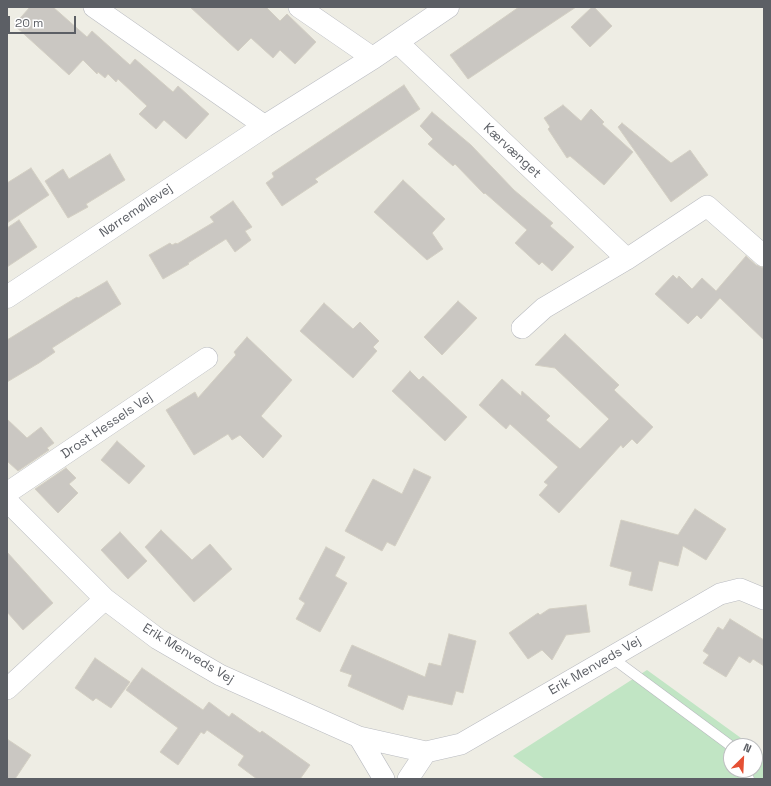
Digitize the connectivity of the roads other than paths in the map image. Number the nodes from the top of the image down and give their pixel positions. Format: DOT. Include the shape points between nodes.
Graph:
graph roads {
  1 [pos="94,7"];
  2 [pos="299,7"];
  3 [pos="448,7"];
  4 [pos="397,42"];
  5 [pos="374,58"];
  6 [pos="265,126"];
  7 [pos="764,256"];
  8 [pos="627,259"];
  9 [pos="7,297"];
  10 [pos="522,328"];
  11 [pos="207,358"];
  12 [pos="7,493"];
  13 [pos="7,501"];
  14 [pos="105,599"];
  15 [pos="764,599"];
  16 [pos="612,656"];
  17 [pos="7,689"];
  18 [pos="359,737"];
  19 [pos="723,740"];
  20 [pos="426,752"];
  21 [pos="384,779"];
  22 [pos="408,779"];
  1 -- 6 [label="street"];
  2 -- 5 [label="street"];
  3 -- 4 [label="street, Nørremøllevej"];
  4 -- 5 [label="street, Nørremøllevej"];
  4 -- 8 [label="street, Kærvænget"];
  5 -- 6 [label="street, Nørremøllevej"];
  6 -- 9 [label="street, Nørremøllevej"];
  7 -- 8 [label="street" via="707,206"];
  8 -- 10 [label="street" via="544,308"];
  11 -- 12 [label="street, Drost Hessels Vej"];
  13 -- 14 [label="street, Erik Menveds Vej"];
  14 -- 17 [label="street"];
  14 -- 18 [label="street, Erik Menveds Vej" via="158,639 220,675"];
  15 -- 16 [label="street, Erik Menveds Vej" via="740,589 720,594"];
  16 -- 19 [label="lane"];
  16 -- 20 [label="street, Erik Menveds Vej" via="461,744"];
  18 -- 20 [label="street, Erik Menveds Vej"];
  18 -- 21 [label="street"];
  20 -- 22 [label="street"];
}
